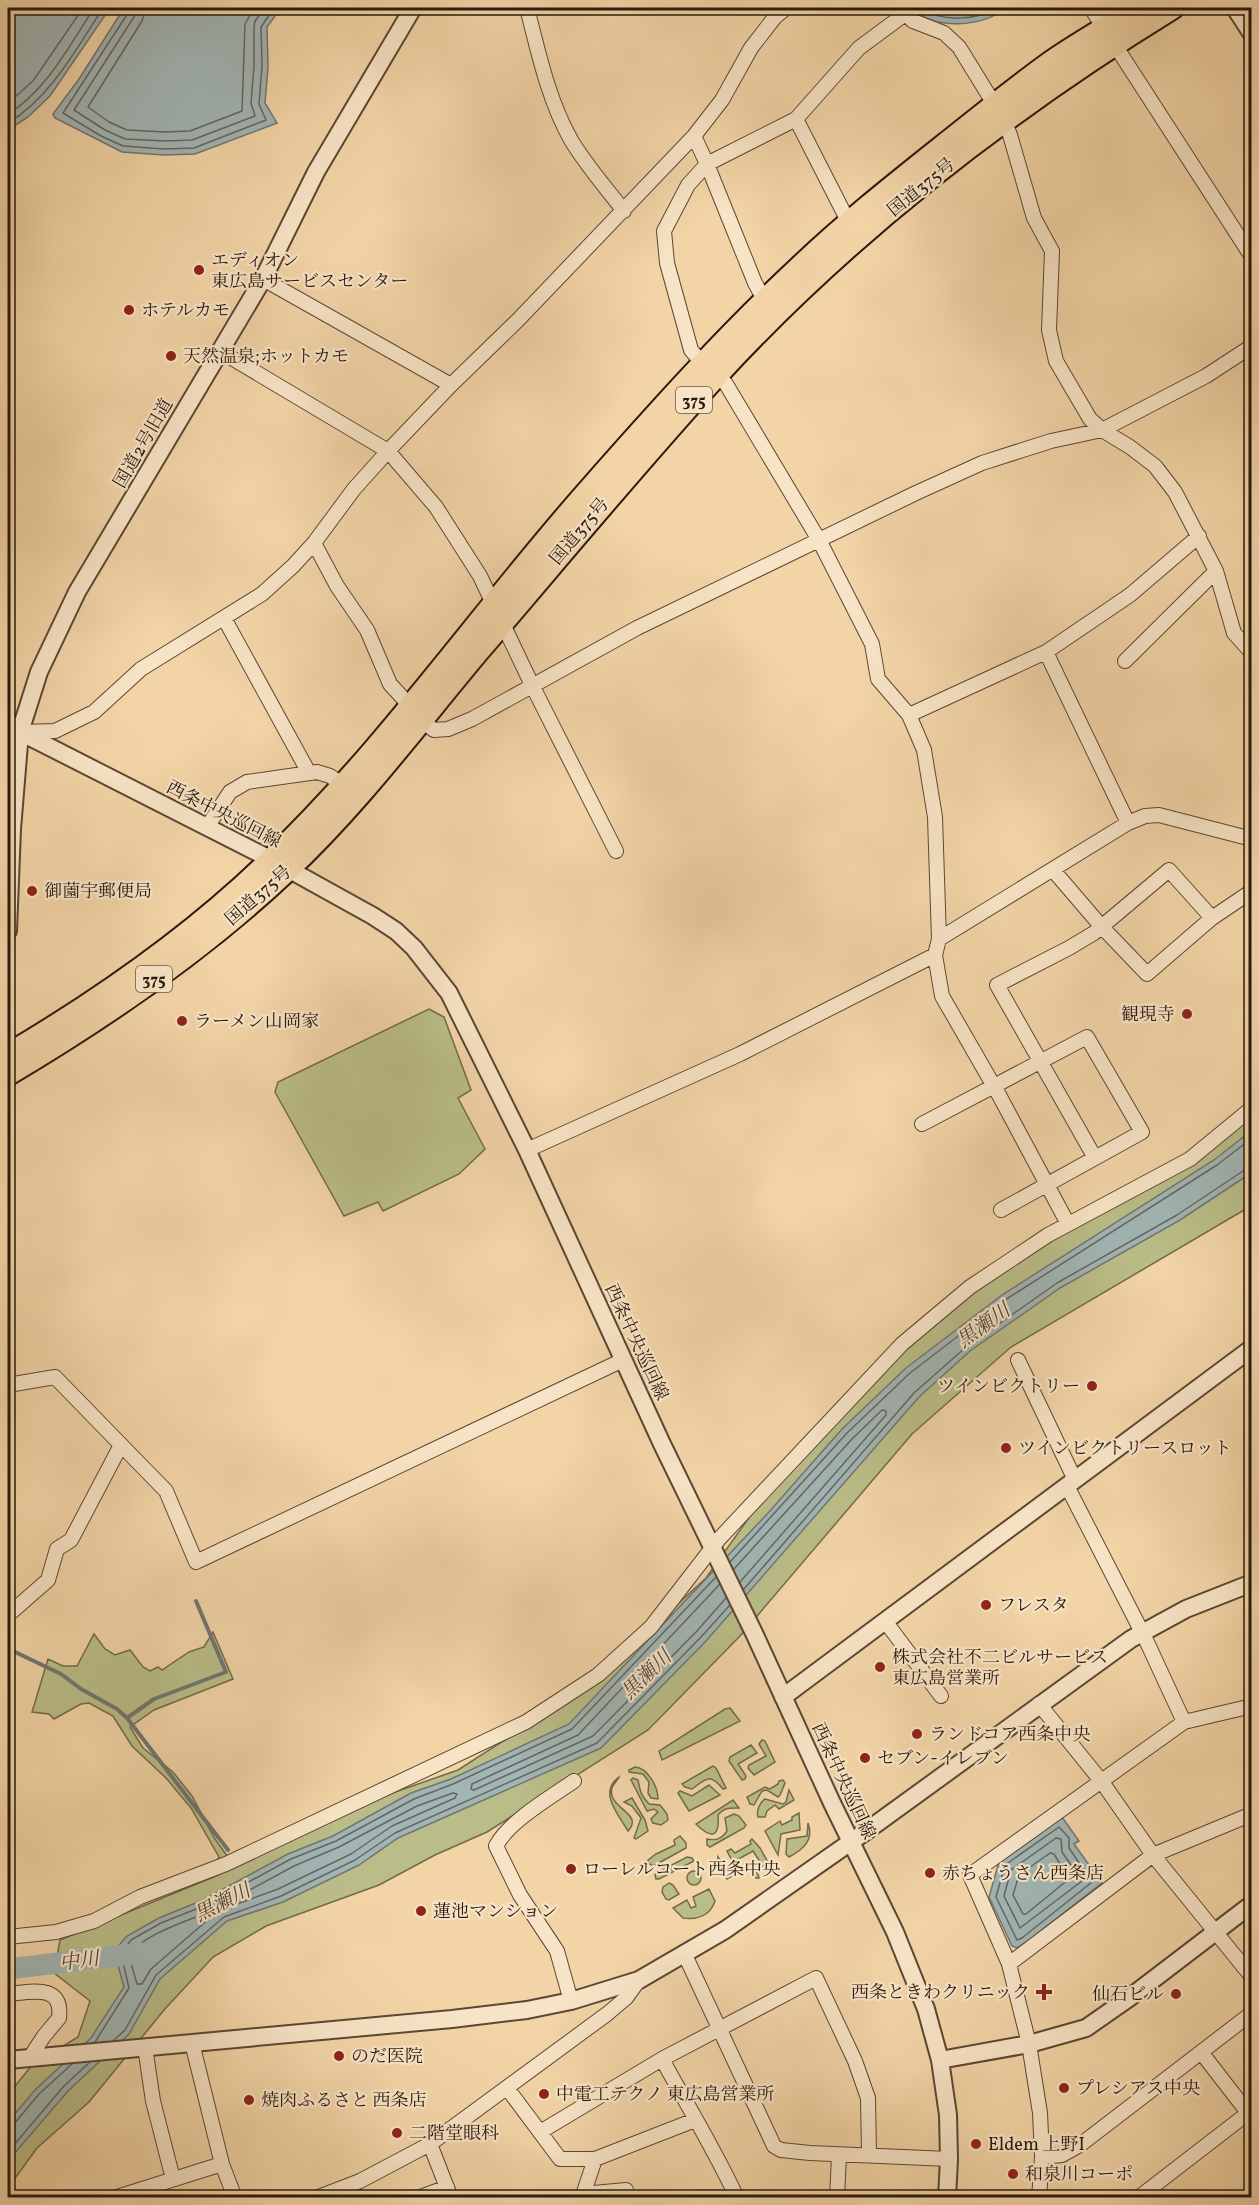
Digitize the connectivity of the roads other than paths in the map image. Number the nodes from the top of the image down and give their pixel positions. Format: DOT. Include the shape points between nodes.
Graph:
graph roads {
  1 [pos="413,8"];
  2 [pos="786,8"];
  3 [pos="1091,8"];
  4 [pos="1139,8"];
  5 [pos="1172,8"];
  6 [pos="1235,8"];
  7 [pos="529,9"];
  8 [pos="903,11"];
  9 [pos="1251,34"];
  10 [pos="1109,36"];
  11 [pos="999,113"];
  12 [pos="796,119"];
  13 [pos="694,136"];
  14 [pos="708,164"];
  15 [pos="624,211"];
  16 [pos="849,223"];
  17 [pos="1251,257"];
  18 [pos="263,279"];
  19 [pos="765,300"];
  20 [pos="1251,346"];
  21 [pos="220,351"];
  22 [pos="710,369"];
  23 [pos="451,385"];
  24 [pos="1102,430"];
  25 [pos="388,451"];
  26 [pos="1199,536"];
  27 [pos="819,540"];
  28 [pos="314,543"];
  29 [pos="1216,571"];
  30 [pos="498,614"];
  31 [pos="224,618"];
  32 [pos="1046,652"];
  33 [pos="1251,653"];
  34 [pos="1125,661"];
  35 [pos="532,685"];
  36 [pos="417,714"];
  37 [pos="909,714"];
  38 [pos="14,727"];
  39 [pos="309,773"];
  40 [pos="342,785"];
  41 [pos="1128,823"];
  42 [pos="207,827"];
  43 [pos="10,829"];
  44 [pos="1251,839"];
  45 [pos="616,851"];
  46 [pos="280,864"];
  47 [pos="1053,870"];
  48 [pos="1251,891"];
  49 [pos="1212,918"];
  50 [pos="1101,926"];
  51 [pos="8,931"];
  52 [pos="939,939"];
  53 [pos="935,955"];
  54 [pos="8,1055"];
  55 [pos="1040,1062"];
  56 [pos="8,1074"];
  57 [pos="994,1086"];
  58 [pos="1251,1108"];
  59 [pos="922,1124"];
  60 [pos="527,1150"];
  61 [pos="1095,1158"];
  62 [pos="1047,1185"];
  63 [pos="1001,1210"];
  64 [pos="1068,1224"];
  65 [pos="1251,1348"];
  66 [pos="623,1360"];
  67 [pos="1018,1360"];
  68 [pos="8,1385"];
  69 [pos="121,1445"];
  70 [pos="1071,1483"];
  71 [pos="712,1548"];
  72 [pos="1251,1583"];
  73 [pos="8,1615"];
  74 [pos="885,1621"];
  75 [pos="1142,1633"];
  76 [pos="941,1696"];
  77 [pos="783,1697"];
  78 [pos="1039,1704"];
  79 [pos="1251,1706"];
  80 [pos="1184,1722"];
  81 [pos="574,1781"];
  82 [pos="1102,1782"];
  83 [pos="1251,1814"];
  84 [pos="851,1842"];
  85 [pos="1153,1855"];
  86 [pos="1251,1904"];
  87 [pos="1215,1930"];
  88 [pos="8,1937"];
  89 [pos="685,1955"];
  90 [pos="1009,1965"];
  91 [pos="1251,1977"];
  92 [pos="639,1980"];
  93 [pos="8,1994"];
  94 [pos="571,2001"];
  95 [pos="1251,2013"];
  96 [pos="719,2029"];
  97 [pos="192,2043"];
  98 [pos="1029,2044"];
  99 [pos="145,2047"];
  100 [pos="1202,2052"];
  101 [pos="33,2059"];
  102 [pos="662,2059"];
  103 [pos="8,2060"];
  104 [pos="940,2060"];
  105 [pos="507,2088"];
  106 [pos="1250,2113"];
  107 [pos="695,2120"];
  108 [pos="540,2132"];
  109 [pos="430,2144"];
  110 [pos="869,2154"];
  111 [pos="839,2155"];
  112 [pos="1042,2157"];
  113 [pos="595,2159"];
  114 [pos="950,2159"];
  115 [pos="222,2164"];
  116 [pos="173,2179"];
  117 [pos="626,2190"];
  118 [pos="449,2192"];
  119 [pos="582,2196"];
  120 [pos="736,2197"];
  121 [pos="114,2198"];
  122 [pos="235,2198"];
  123 [pos="316,2198"];
  124 [pos="418,2198"];
  125 [pos="837,2198"];
  126 [pos="947,2198"];
  127 [pos="1039,2198"];
  128 [pos="1138,2198"];
  1 -- 18 [label="street, 国道2号旧道" via="316,172"];
  2 -- 13 [label="street" via="751,48 722,100"];
  3 -- 10 [label="street"];
  4 -- 10 [label="highway, 国道375号 / 375"];
  5 -- 10 [label="highway, 国道375号 / 375"];
  6 -- 9 [label="street"];
  7 -- 15 [label="street" via="544,73 560,117 572,141"];
  8 -- 11 [label="street" via="914,21 950,37"];
  8 -- 12 [label="street" via="859,48"];
  10 -- 11 [label="highway, 国道375号 / 375"];
  10 -- 17 [label="street"];
  11 -- 16 [label="highway, 国道375号 / 375"];
  11 -- 22 [label="highway, 国道375号 / 375"];
  11 -- 24 [label="street" via="1010,135 1034,218 1052,251 1049,330 1056,361 1090,419"];
  12 -- 14 [label="street"];
  12 -- 16 [label="street"];
  13 -- 14 [label="street"];
  13 -- 15 [label="street"];
  14 -- 19 [label="street"];
  14 -- 22 [label="street" via="688,185 664,237 691,350"];
  15 -- 23 [label="street"];
  16 -- 19 [label="highway, 国道375号 / 375"];
  18 -- 21 [label="street, 国道2号旧道"];
  18 -- 23 [label="street"];
  19 -- 22 [label="highway, 国道375号 / 375"];
  20 -- 24 [label="street" via="1206,376"];
  21 -- 25 [label="street"];
  21 -- 38 [label="street, 国道2号旧道" via="77,592"];
  22 -- 27 [label="street" via="726,384"];
  22 -- 30 [label="highway, 国道375号 / 375" via="603,501"];
  23 -- 25 [label="street"];
  24 -- 26 [label="street" via="1131,447 1166,478"];
  24 -- 27 [label="street" via="1050,441 982,463"];
  25 -- 28 [label="street"];
  25 -- 30 [label="street" via="436,507 471,561"];
  26 -- 29 [label="street"];
  26 -- 32 [label="street" via="1130,595"];
  27 -- 35 [label="street" via="637,628"];
  27 -- 37 [label="street" via="872,644 878,680"];
  28 -- 31 [label="street" via="262,594"];
  28 -- 36 [label="street" via="367,630 390,684"];
  29 -- 33 [label="street" via="1234,633"];
  29 -- 34 [label="street"];
  30 -- 35 [label="street"];
  30 -- 36 [label="highway, 国道375号 / 375"];
  31 -- 38 [label="street" via="141,669 94,712 55,731"];
  31 -- 39 [label="street"];
  32 -- 37 [label="street"];
  32 -- 41 [label="street"];
  35 -- 36 [label="street" via="472,720 448,729 434,730"];
  35 -- 45 [label="street"];
  36 -- 40 [label="highway, 国道375号 / 375"];
  36 -- 46 [label="highway, 国道375号 / 375" via="339,817"];
  37 -- 52 [label="street" via="924,750 935,817"];
  38 -- 42 [label="street, 西条中央巡回線"];
  38 -- 43 [label="street, 国道2号旧道"];
  39 -- 40 [label="street" via="330,776"];
  39 -- 42 [label="street" via="239,786 230,792"];
  40 -- 46 [label="highway, 国道375号 / 375"];
  41 -- 44 [label="street" via="1159,815"];
  41 -- 47 [label="street"];
  42 -- 46 [label="street, 西条中央巡回線"];
  43 -- 51 [label="street, 国道2号旧道"];
  46 -- 54 [label="highway, 国道375号 / 375" via="172,945"];
  46 -- 56 [label="highway, 国道375号 / 375" via="250,904 191,951 64,1040"];
  46 -- 60 [label="street, 西条中央巡回線" via="396,931 430,967 449,993"];
  47 -- 50 [label="street"];
  47 -- 52 [label="street"];
  48 -- 49 [label="street"];
  49 -- 50 [label="street" via="1147,974"];
  49 -- 50 [label="street" via="1169,870"];
  50 -- 55 [label="street" via="1069,948 997,985"];
  52 -- 53 [label="street"];
  53 -- 57 [label="street" via="942,996"];
  53 -- 60 [label="street" via="740,1054"];
  55 -- 57 [label="street"];
  55 -- 61 [label="street"];
  55 -- 61 [label="street" via="1087,1037 1142,1132"];
  57 -- 59 [label="street"];
  57 -- 62 [label="street"];
  58 -- 64 [label="street" via="1190,1159"];
  60 -- 66 [label="street, 西条中央巡回線"];
  61 -- 62 [label="street"];
  62 -- 63 [label="street"];
  62 -- 64 [label="street"];
  64 -- 71 [label="street" via="970,1287 902,1344"];
  65 -- 70 [label="street"];
  66 -- 69 [label="street" via="196,1562 166,1491"];
  66 -- 71 [label="street, 西条中央巡回線"];
  67 -- 70 [label="street"];
  68 -- 69 [label="street" via="55,1377"];
  69 -- 73 [label="street" via="70,1540 57,1550 48,1580"];
  70 -- 74 [label="street"];
  70 -- 75 [label="street"];
  71 -- 77 [label="street, 西条中央巡回線"];
  71 -- 88 [label="street" via="651,1627 598,1675 526,1722 226,1864 140,1897 94,1921 56,1932"];
  72 -- 75 [label="street" via="1186,1609"];
  74 -- 76 [label="street"];
  74 -- 77 [label="street"];
  75 -- 78 [label="street"];
  75 -- 80 [label="street"];
  77 -- 84 [label="street, 西条中央巡回線"];
  78 -- 82 [label="street"];
  78 -- 84 [label="street"];
  79 -- 80 [label="street"];
  80 -- 82 [label="street"];
  81 -- 94 [label="street" via="511,1826 496,1846 520,1895 557,1952"];
  82 -- 85 [label="street"];
  82 -- 90 [label="street" via="970,1875"];
  83 -- 85 [label="street"];
  84 -- 89 [label="street"];
  84 -- 104 [label="street, 西条中央巡回線" via="896,1932 926,2009"];
  85 -- 87 [label="street"];
  85 -- 90 [label="street"];
  86 -- 87 [label="street"];
  87 -- 91 [label="street"];
  87 -- 98 [label="street" via="1096,2022 1076,2032"];
  89 -- 92 [label="street"];
  89 -- 96 [label="street"];
  90 -- 98 [label="street"];
  92 -- 94 [label="street"];
  92 -- 105 [label="street" via="607,2014"];
  93 -- 101 [label="street" via="47,1992 59,2005 59,2018 44,2036"];
  94 -- 97 [label="street" via="463,2018"];
  95 -- 100 [label="street"];
  96 -- 102 [label="street"];
  96 -- 110 [label="street" via="816,1978 868,2098"];
  96 -- 111 [label="street" via="774,2145 781,2150"];
  97 -- 99 [label="street"];
  97 -- 115 [label="street"];
  98 -- 104 [label="street"];
  98 -- 112 [label="street" via="1040,2113"];
  99 -- 101 [label="street"];
  99 -- 116 [label="street" via="153,2101"];
  100 -- 106 [label="street"];
  100 -- 112 [label="street" via="1080,2145 1062,2155"];
  101 -- 103 [label="street"];
  102 -- 107 [label="street"];
  102 -- 108 [label="street"];
  104 -- 114 [label="street, 西条中央巡回線"];
  105 -- 108 [label="street"];
  105 -- 109 [label="street"];
  106 -- 128 [label="street"];
  107 -- 113 [label="street"];
  107 -- 120 [label="street"];
  108 -- 113 [label="street" via="560,2158"];
  109 -- 118 [label="street"];
  109 -- 123 [label="street" via="360,2181"];
  110 -- 111 [label="street"];
  110 -- 114 [label="street"];
  111 -- 125 [label="street"];
  112 -- 127 [label="street"];
  113 -- 119 [label="street"];
  114 -- 126 [label="street, 西条中央巡回線"];
  115 -- 116 [label="street"];
  115 -- 122 [label="street"];
  116 -- 121 [label="street"];
  117 -- 119 [label="street"];
  118 -- 124 [label="street"];
}
